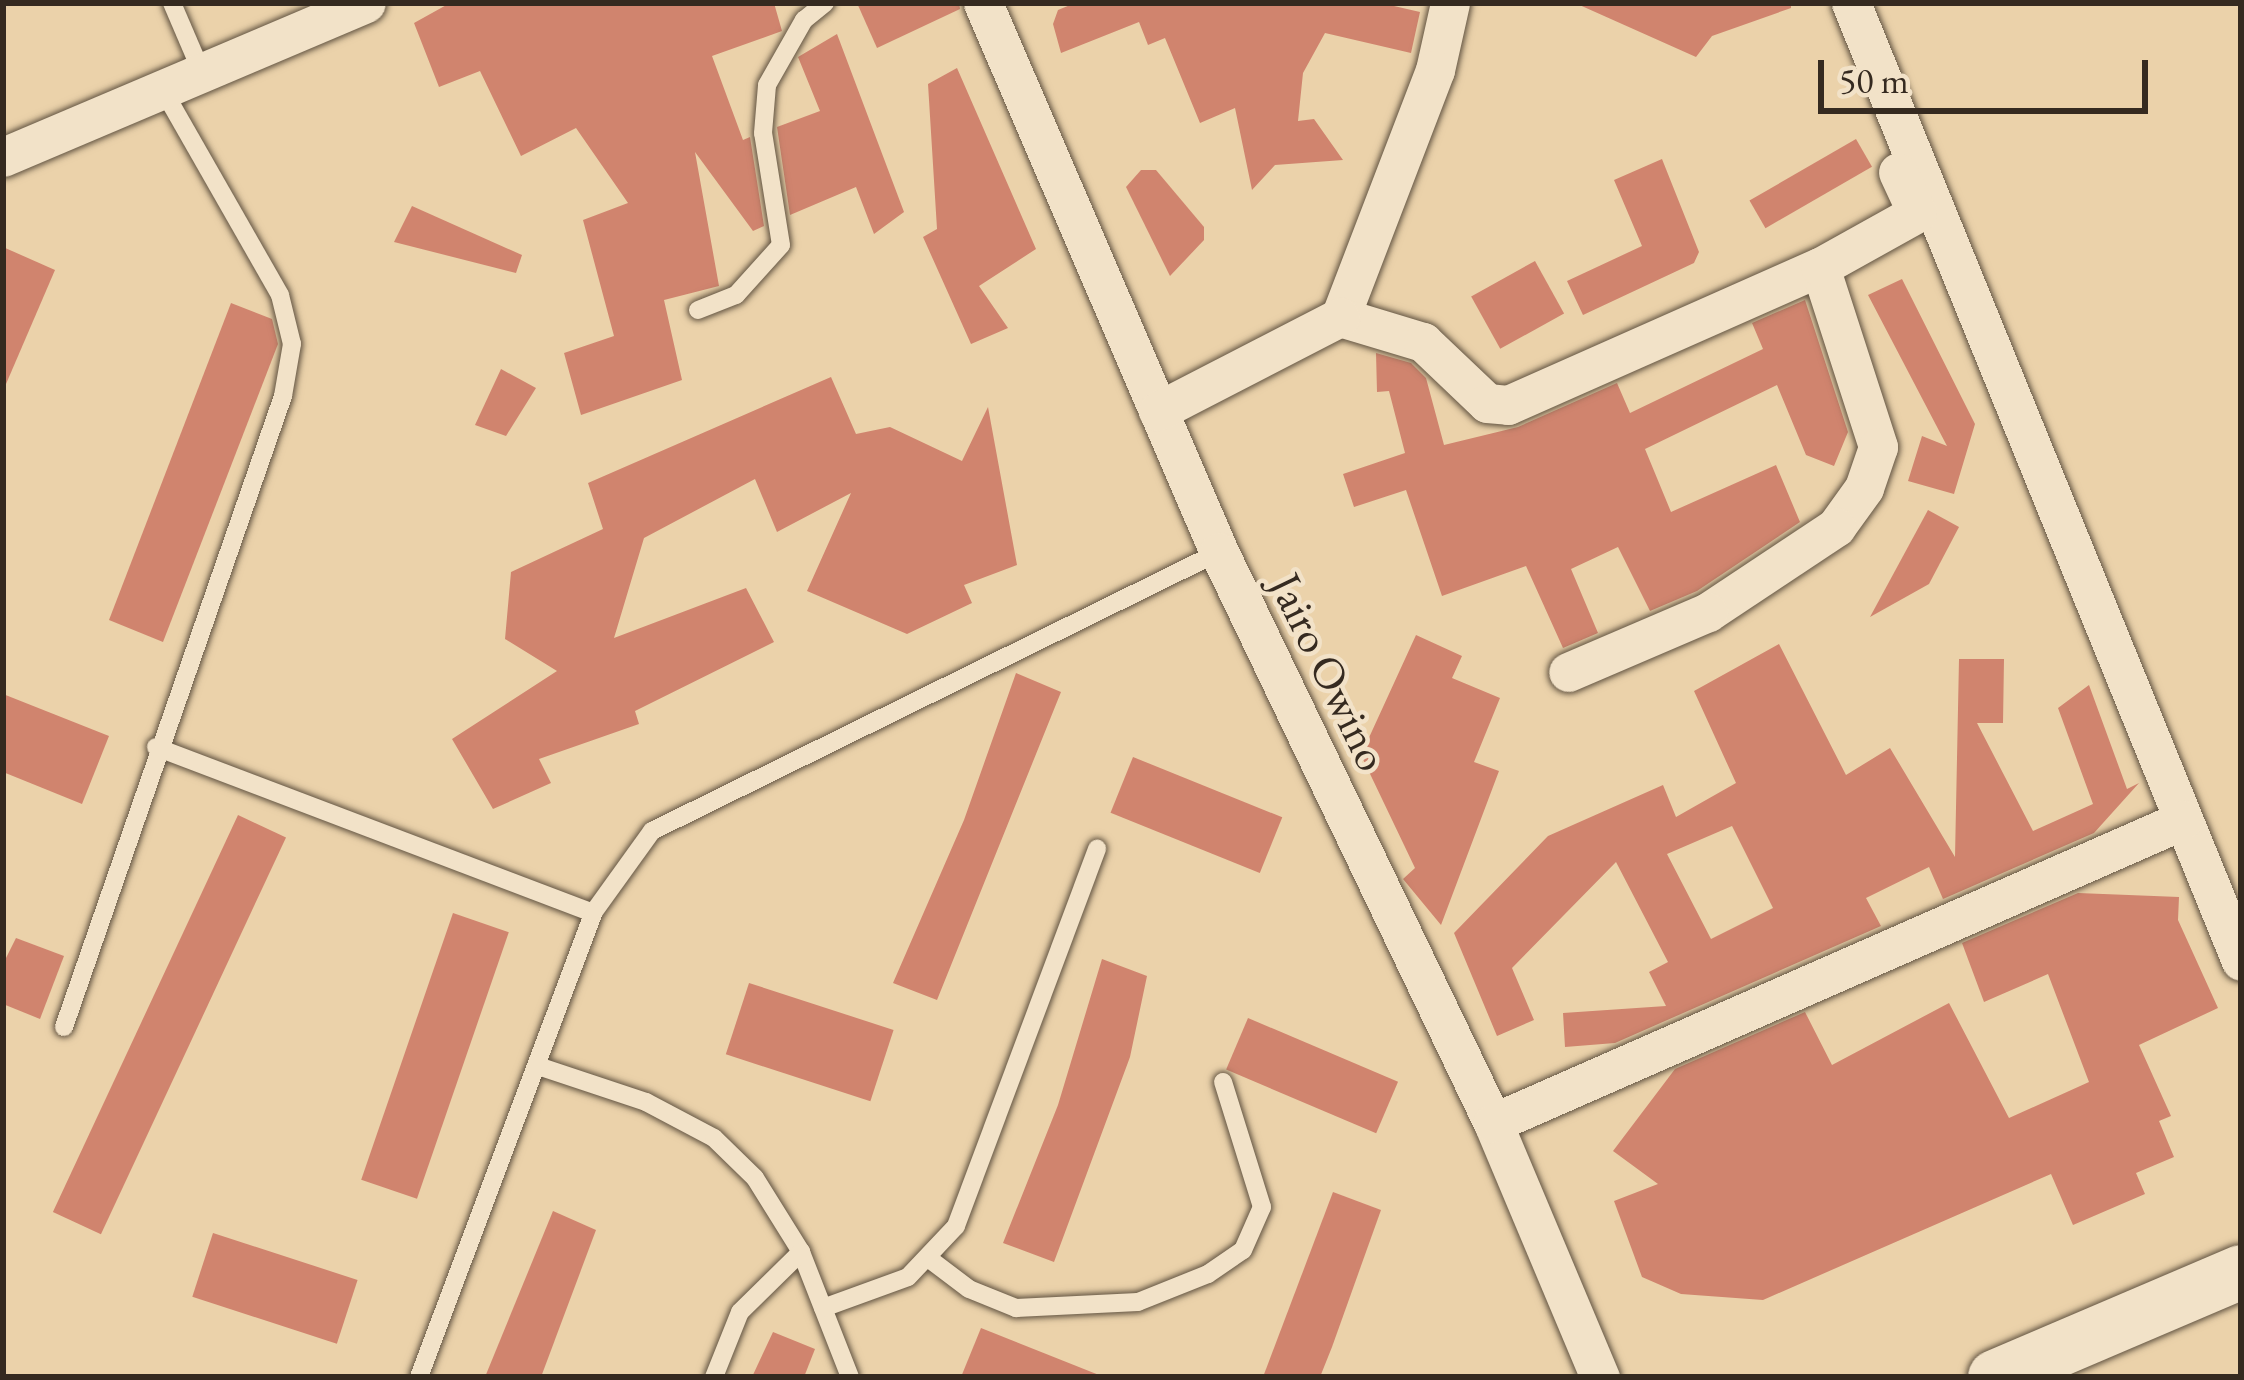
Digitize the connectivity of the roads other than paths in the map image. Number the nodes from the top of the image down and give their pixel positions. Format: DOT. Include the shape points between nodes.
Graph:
graph roads {
  1 [pos="172,3"];
  2 [pos="366,3"];
  3 [pos="825,3"];
  4 [pos="982,3"];
  5 [pos="1450,3"];
  6 [pos="1827,3"];
  7 [pos="1852,3"];
  8 [pos="202,73"];
  9 [pos="163,90"];
  10 [pos="3,157"];
  11 [pos="1820,267"];
  12 [pos="698,310"];
  13 [pos="1340,317"];
  14 [pos="1158,411"];
  15 [pos="1219,552"];
  16 [pos="1568,672"];
  17 [pos="157,747"];
  18 [pos="2183,820"];
  19 [pos="1097,848"];
  20 [pos="593,914"];
  21 [pos="2241,961"];
  22 [pos="64,1027"];
  23 [pos="538,1066"];
  24 [pos="1223,1082"];
  25 [pos="1493,1123"];
  26 [pos="801,1252"];
  27 [pos="932,1261"];
  28 [pos="2241,1272"];
  29 [pos="823,1308"];
  30 [pos="418,1377"];
  31 [pos="714,1377"];
  32 [pos="850,1377"];
  33 [pos="1600,1377"];
  34 [pos="1995,1377"];
  1 -- 8 [label="lane"];
  2 -- 8 [label="street"];
  3 -- 12 [label="lane" via="804,20 767,86 763,133 781,245 736,295"];
  4 -- 14 [label="street, Jairo Owino"];
  5 -- 13 [label="street" via="1435,70"];
  6 -- 11 [label="street" via="1917,213"];
  7 -- 18 [label="street"];
  8 -- 9 [label="street"];
  9 -- 10 [label="street"];
  9 -- 17 [label="lane" via="280,295 292,344 283,396"];
  11 -- 13 [label="street" via="1508,406 1487,404 1423,342"];
  11 -- 16 [label="street" via="1878,447 1864,488 1836,527 1708,611"];
  13 -- 14 [label="street"];
  14 -- 15 [label="street, Jairo Owino"];
  15 -- 20 [label="lane" via="652,831"];
  15 -- 25 [label="street, Jairo Owino"];
  17 -- 20 [label="lane"];
  17 -- 22 [label="lane"];
  18 -- 21 [label="street"];
  18 -- 25 [label="street"];
  19 -- 27 [label="lane" via="956,1226"];
  20 -- 23 [label="lane"];
  23 -- 26 [label="lane" via="646,1102 714,1138 755,1178"];
  23 -- 30 [label="lane"];
  24 -- 27 [label="lane" via="1262,1207 1243,1250 1208,1274 1138,1302 1016,1308 968,1289"];
  25 -- 33 [label="street, Jairo Owino"];
  26 -- 29 [label="lane"];
  26 -- 31 [label="lane" via="740,1312"];
  27 -- 29 [label="lane"];
  28 -- 34 [label="main road"];
  29 -- 32 [label="lane"];
}
